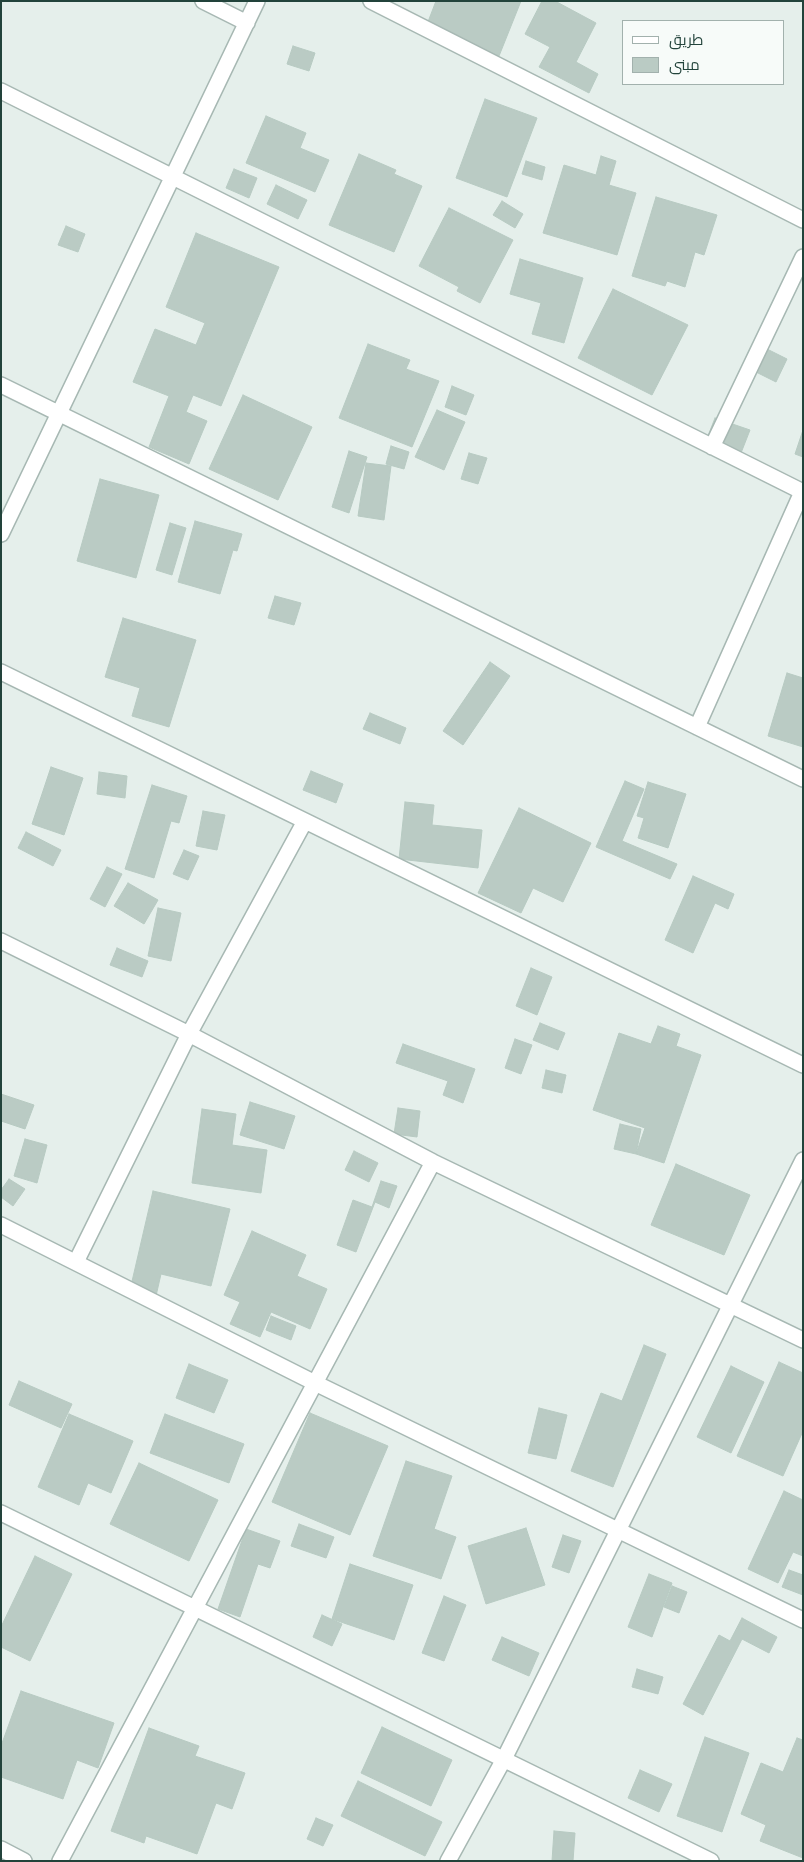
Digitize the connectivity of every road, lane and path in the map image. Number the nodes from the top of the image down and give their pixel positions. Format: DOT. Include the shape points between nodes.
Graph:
graph roads {
  1 [pos="203,1"];
  2 [pos="257,1"];
  3 [pos="372,1"];
  4 [pos="247,23"];
  5 [pos="1,91"];
  6 [pos="173,177"];
  7 [pos="803,220"];
  8 [pos="803,257"];
  9 [pos="1,385"];
  10 [pos="60,412"];
  11 [pos="712,447"];
  12 [pos="802,492"];
  13 [pos="1,534"];
  14 [pos="1,672"];
  15 [pos="697,727"];
  16 [pos="803,779"];
  17 [pos="305,821"];
  18 [pos="1,941"];
  19 [pos="189,1034"];
  20 [pos="803,1065"];
  21 [pos="803,1160"];
  22 [pos="433,1162"];
  23 [pos="1,1225"];
  24 [pos="76,1262"];
  25 [pos="731,1304"];
  26 [pos="803,1340"];
  27 [pos="315,1383"];
  28 [pos="1,1513"];
  29 [pos="618,1529"];
  30 [pos="194,1609"];
  31 [pos="803,1620"];
  32 [pos="504,1759"];
  33 [pos="1,1849"];
  34 [pos="24,1861"];
  35 [pos="60,1861"];
  36 [pos="448,1861"];
  37 [pos="711,1861"];
  1 -- 4 [label="street"];
  2 -- 4 [label="street"];
  3 -- 7 [label="street"];
  4 -- 6 [label="street"];
  5 -- 6 [label="street"];
  6 -- 10 [label="street"];
  6 -- 11 [label="street"];
  8 -- 11 [label="street"];
  9 -- 10 [label="street"];
  10 -- 13 [label="street"];
  10 -- 15 [label="street"];
  11 -- 12 [label="street"];
  12 -- 15 [label="street"];
  14 -- 17 [label="street"];
  15 -- 16 [label="street"];
  17 -- 19 [label="street"];
  17 -- 20 [label="street"];
  18 -- 19 [label="street"];
  19 -- 22 [label="street"];
  19 -- 24 [label="street"];
  21 -- 25 [label="street"];
  22 -- 25 [label="street"];
  22 -- 27 [label="street"];
  23 -- 24 [label="street"];
  24 -- 27 [label="street"];
  25 -- 26 [label="street"];
  25 -- 29 [label="street"];
  27 -- 29 [label="street"];
  27 -- 30 [label="street"];
  28 -- 30 [label="street"];
  29 -- 31 [label="street"];
  29 -- 32 [label="street"];
  30 -- 32 [label="street"];
  30 -- 35 [label="street"];
  32 -- 36 [label="street"];
  32 -- 37 [label="street"];
  33 -- 34 [label="street"];
}
